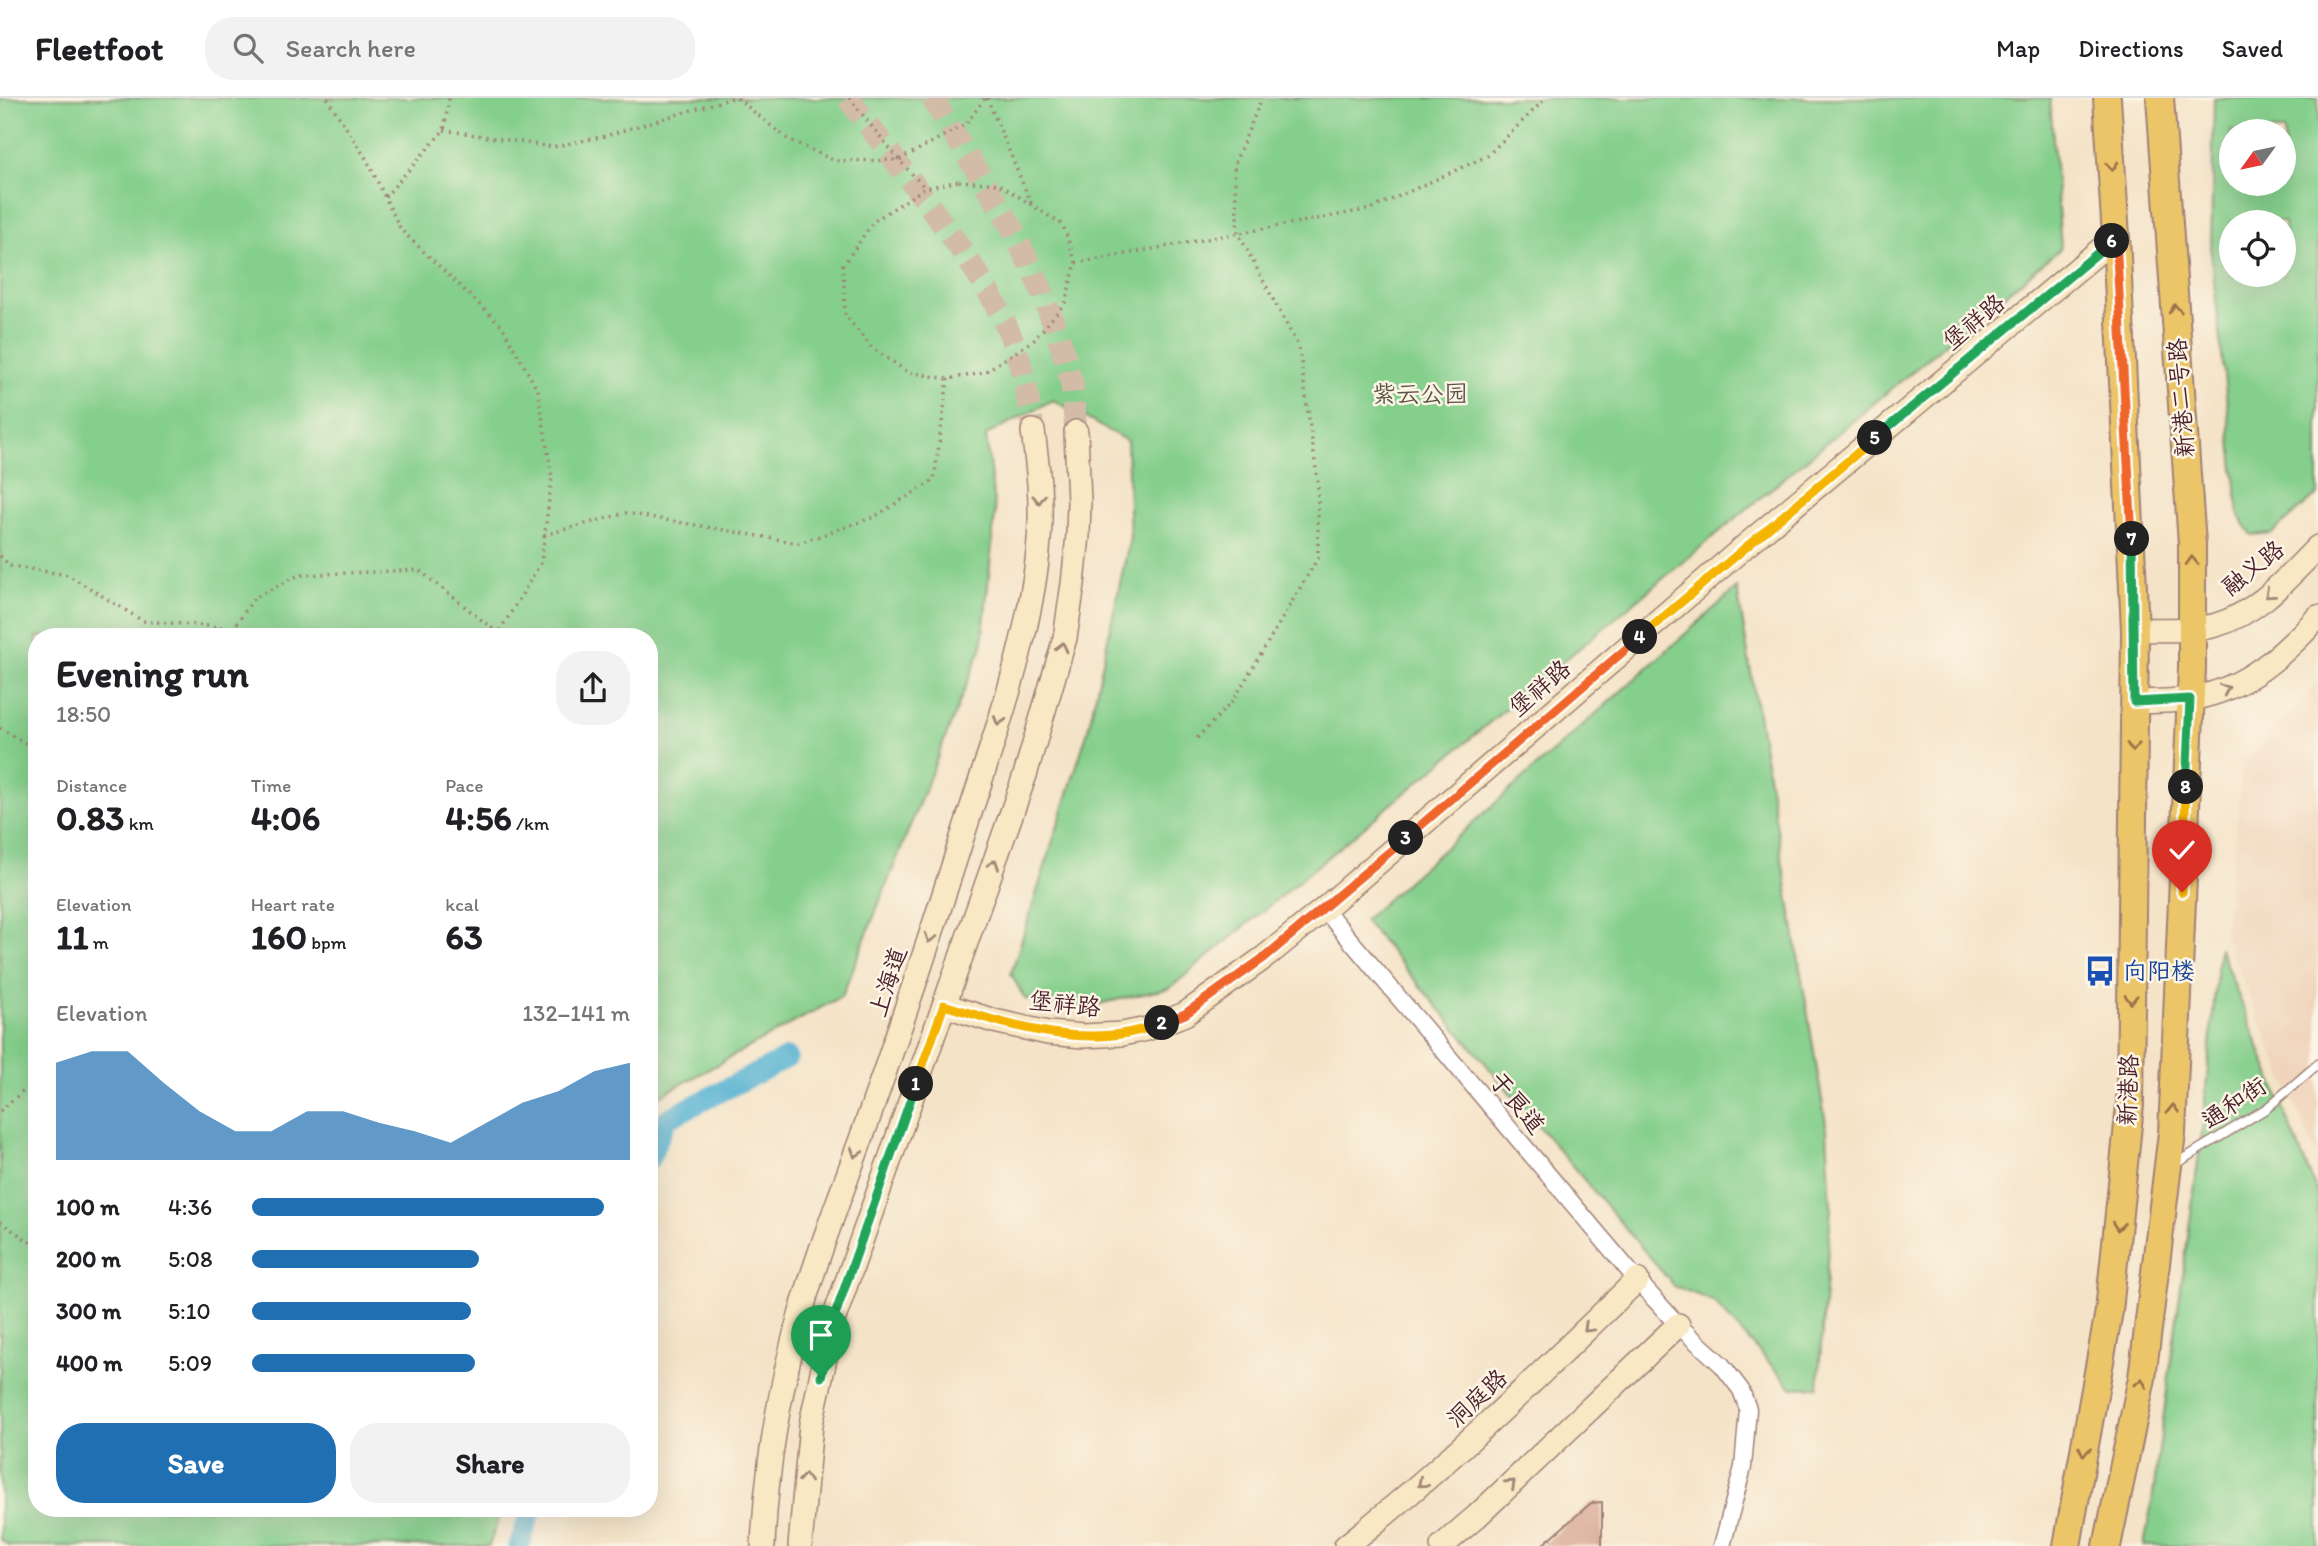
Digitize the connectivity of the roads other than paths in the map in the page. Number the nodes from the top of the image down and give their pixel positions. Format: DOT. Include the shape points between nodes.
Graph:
graph roads {
  1 [pos="2107,98"];
  2 [pos="2160,98"];
  3 [pos="2116,237"];
  4 [pos="1034,431"];
  5 [pos="1076,432"];
  6 [pos="2318,547"];
  7 [pos="2318,617"];
  8 [pos="2193,629"];
  9 [pos="2135,630"];
  10 [pos="2190,699"];
  11 [pos="2134,702"];
  12 [pos="1324,909"];
  13 [pos="944,1005"];
  14 [pos="2318,1064"];
  15 [pos="2168,1168"];
  16 [pos="1637,1280"];
  17 [pos="1678,1325"];
  18 [pos="763,1546"];
  19 [pos="800,1546"];
  20 [pos="1346,1546"];
  21 [pos="1442,1546"];
  22 [pos="1722,1546"];
  23 [pos="2067,1546"];
  24 [pos="2107,1546"];
  1 -- 3 [label="main road, one-way"];
  8 -- 2 [label="main road, 新港二号路, one-way" via="2192,544"];
  3 -- 9 [label="main road"];
  3 -- 12 [label="street, 堡祥路" via="1744,547"];
  4 -- 18 [label="street, 上海道, one-way" via="1040,526 1019,652 914,988 796,1332 775,1431"];
  13 -- 5 [label="street, one-way" via="1025,775 1065,638 1078,524"];
  6 -- 8 [label="street, 融义路, one-way" via="2257,605 2233,619"];
  10 -- 7 [label="street, one-way" via="2230,688 2267,665"];
  8 -- 9 [label="street, 融义路"];
  8 -- 10 [label="main road, 新港二号路"];
  9 -- 11 [label="main road, 新港路"];
  10 -- 11 [label="street"];
  15 -- 10 [label="main road, 新港路, one-way"];
  11 -- 23 [label="main road, 新港路, one-way" via="2130,1105 2109,1311"];
  12 -- 13 [label="street, 堡祥路" via="1185,1014 1147,1029 1083,1037 1048,1033"];
  12 -- 16 [label="street, 于良道"];
  19 -- 13 [label="street, one-way" via="811,1424 833,1321"];
  14 -- 15 [label="lane, 通和街" via="2267,1108"];
  24 -- 15 [label="main road, 新港路, one-way" via="2143,1378"];
  16 -- 17 [label="street, 于良道"];
  16 -- 20 [label="street, 洞庭路, one-way" via="1477,1434"];
  21 -- 17 [label="street, one-way"];
  17 -- 22 [label="street, 于良道" via="1721,1365 1741,1390 1748,1409 1743,1467"];
}
